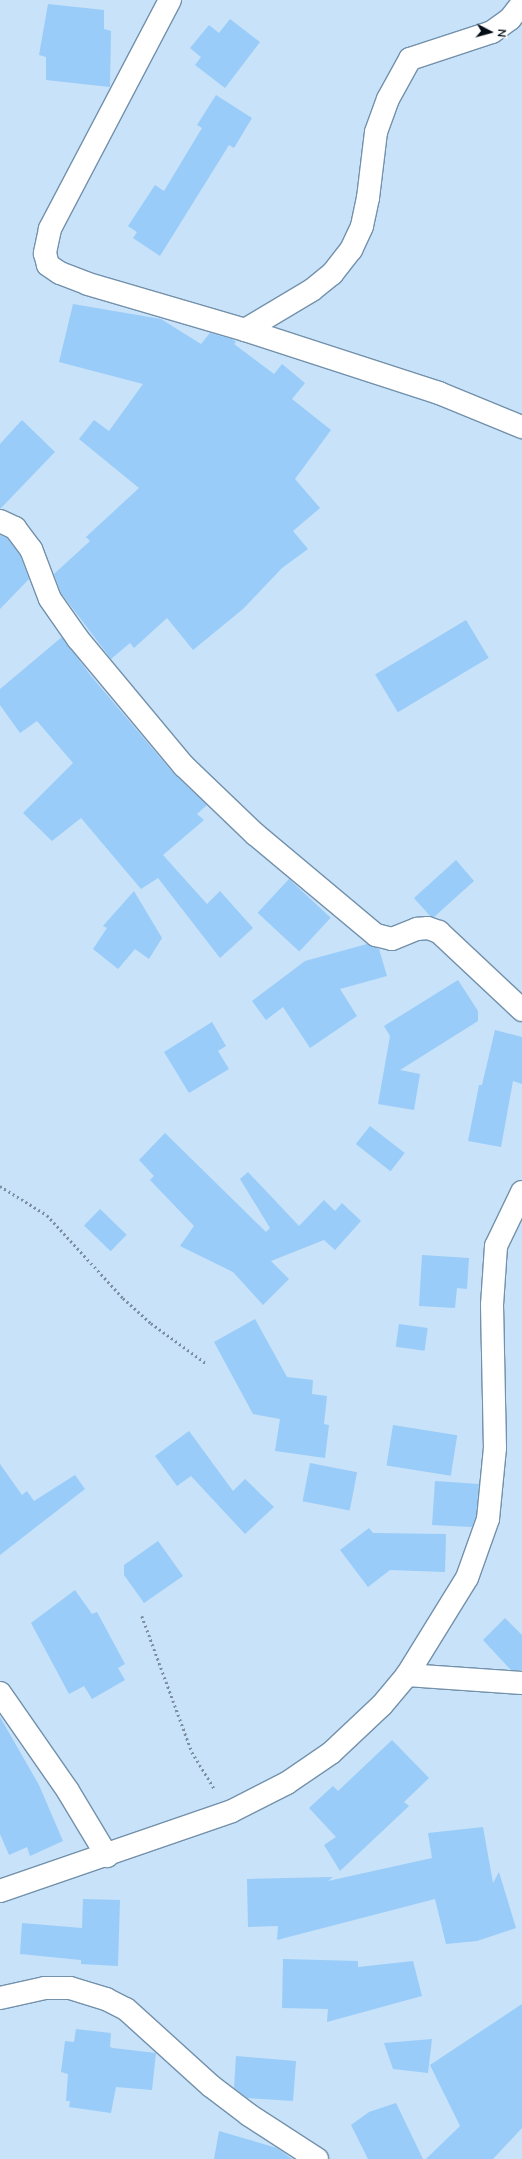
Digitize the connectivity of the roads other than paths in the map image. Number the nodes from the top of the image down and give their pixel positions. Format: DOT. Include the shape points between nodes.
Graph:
graph roads {
  1 [pos="170,0"];
  2 [pos="519,4"];
  3 [pos="245,330"];
  4 [pos="522,428"];
  5 [pos="0,521"];
  6 [pos="522,1010"];
  7 [pos="522,1192"];
  8 [pos="407,1675"];
  9 [pos="522,1683"];
  10 [pos="0,1693"];
  11 [pos="107,1856"];
  12 [pos="0,1891"];
  13 [pos="0,1998"];
  14 [pos="317,2159"];
  1 -- 3 [label="street" via="50,229 45,253 48,265 60,273 88,284"];
  2 -- 3 [label="street" via="510,19 492,32 410,59 388,98 376,132 368,198 362,226 351,250 332,274 312,290"];
  3 -- 4 [label="street" via="439,393"];
  5 -- 6 [label="street" via="15,528 31,549 50,599 78,639 184,766 255,834 376,935 392,939 417,929 428,928 439,932"];
  7 -- 8 [label="street" via="496,1246 492,1305 495,1448 488,1519 467,1578"];
  8 -- 9 [label="street"];
  8 -- 11 [label="street" via="382,1705 331,1753 287,1783 232,1810"];
  10 -- 11 [label="street" via="68,1791"];
  11 -- 12 [label="street"];
  13 -- 14 [label="street" via="46,1988 70,1988 106,1999 132,2013 211,2086 249,2115"];
}
